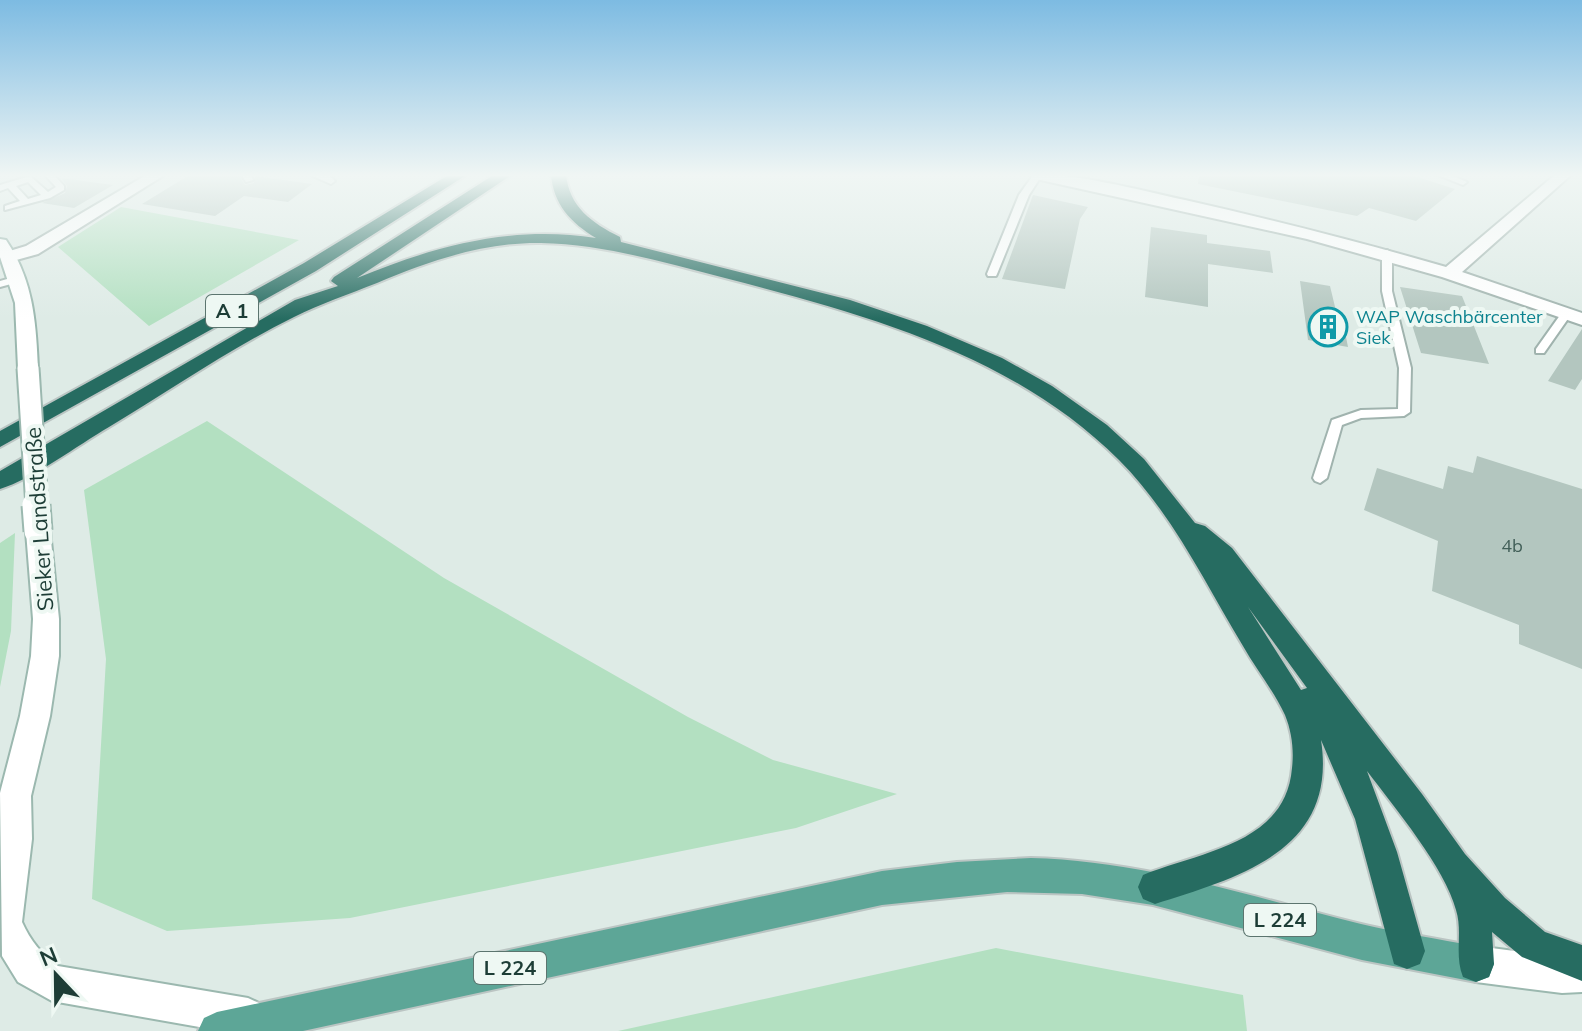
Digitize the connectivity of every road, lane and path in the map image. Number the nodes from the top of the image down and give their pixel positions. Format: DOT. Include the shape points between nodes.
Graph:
graph roads {
  1 [pos="79,222"];
  2 [pos="383,222"];
  3 [pos="430,222"];
  4 [pos="585,222"];
  5 [pos="1013,222"];
  6 [pos="1262,222"];
  7 [pos="1509,222"];
  8 [pos="627,247"];
  9 [pos="5,251"];
  10 [pos="1387,253"];
  11 [pos="1451,272"];
  12 [pos="992,274"];
  13 [pos="9,281"];
  14 [pos="289,312"];
  15 [pos="1574,316"];
  16 [pos="1540,351"];
  17 [pos="0,440"];
  18 [pos="1320,478"];
  19 [pos="0,481"];
  20 [pos="1180,517"];
  21 [pos="1211,571"];
  22 [pos="7,807"];
  23 [pos="1453,866"];
  24 [pos="1155,887"];
  25 [pos="3,930"];
  26 [pos="1407,951"];
  27 [pos="1582,963"];
  28 [pos="1476,964"];
  29 [pos="1582,974"];
  30 [pos="267,1020"];
  31 [pos="217,1031"];
  1 -- 9 [label="street" via="32,250"];
  2 -- 17 [label="highway, A 1"];
  3 -- 14 [label="highway, A 1"];
  4 -- 8 [label="highway"];
  5 -- 12 [label="lane"];
  6 -- 10 [label="street"];
  7 -- 11 [label="street"];
  8 -- 14 [label="highway" via="559,238 480,243 418,260"];
  8 -- 20 [label="highway" via="862,309 976,352 1052,395 1102,432"];
  9 -- 13 [label="street, Sieker Landstraße"];
  10 -- 11 [label="street"];
  10 -- 18 [label="lane" via="1387,291 1405,368 1404,412 1353,413 1336,423"];
  11 -- 15 [label="street"];
  13 -- 22 [label="street, Sieker Landstraße, bridge" via="27,327 46,619 35,716"];
  14 -- 19 [label="highway, A 1"];
  15 -- 16 [label="lane"];
  20 -- 21 [label="highway"];
  20 -- 23 [label="highway" via="1223,555"];
  21 -- 24 [label="highway" via="1301,718 1310,763 1294,816 1279,834 1222,864"];
  21 -- 26 [label="highway" via="1326,719 1358,788"];
  22 -- 25 [label="street, Sieker Landstraße" via="16,839"];
  23 -- 27 [label="highway" via="1534,945"];
  23 -- 28 [label="highway" via="1474,909"];
  24 -- 26 [label="main road, L 224"];
  24 -- 30 [label="main road, L 224" via="1011,874 882,888"];
  25 -- 30 [label="street, Sieker Landstraße" via="31,969 52,983"];
  26 -- 28 [label="main road, L 224"];
  28 -- 29 [label="street, L 224"];
  30 -- 31 [label="main road, L 224"];
}
